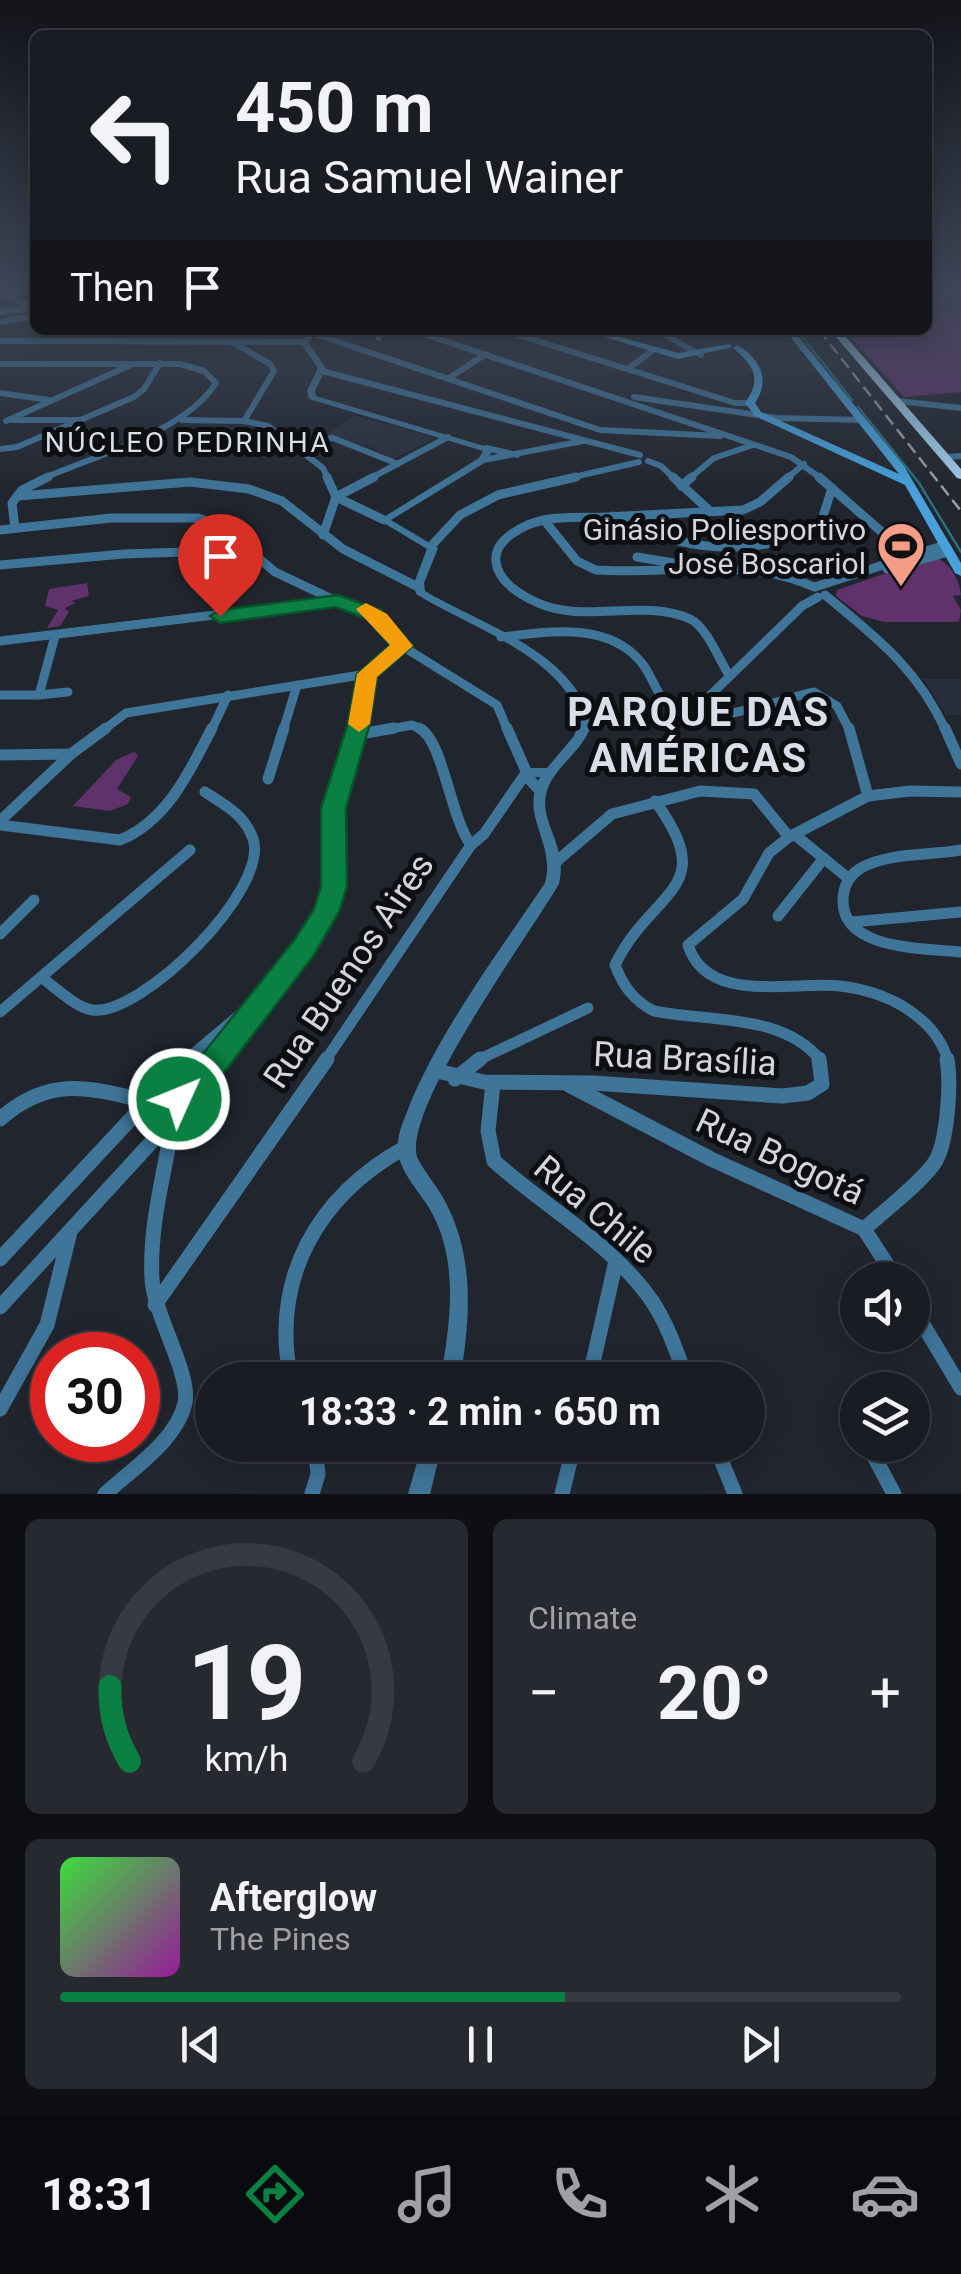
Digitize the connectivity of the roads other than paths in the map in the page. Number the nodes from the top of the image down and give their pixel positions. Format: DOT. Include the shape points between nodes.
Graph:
graph roads {
  1 [pos="257,357"];
  2 [pos="317,357"];
  3 [pos="376,357"];
  4 [pos="482,357"];
  5 [pos="494,357"];
  6 [pos="589,357"];
  7 [pos="645,357"];
  8 [pos="748,357"];
  9 [pos="811,357"];
  10 [pos="858,357"];
  11 [pos="160,363"];
  12 [pos="0,364"];
  13 [pos="130,364"];
  14 [pos="628,369"];
  15 [pos="322,371"];
  16 [pos="448,378"];
  17 [pos="0,393"];
  18 [pos="610,394"];
  19 [pos="50,400"];
  20 [pos="898,402"];
  21 [pos="750,403"];
  22 [pos="961,408"];
  23 [pos="736,409"];
  24 [pos="691,415"];
  25 [pos="762,417"];
  26 [pos="81,420"];
  27 [pos="176,420"];
  28 [pos="862,420"];
  29 [pos="3,421"];
  30 [pos="244,421"];
  31 [pos="600,430"];
  32 [pos="448,436"];
  33 [pos="734,437"];
  34 [pos="612,440"];
  35 [pos="584,441"];
  36 [pos="287,444"];
  37 [pos="755,444"];
  38 [pos="16,447"];
  39 [pos="0,449"];
  40 [pos="485,454"];
  41 [pos="954,457"];
  42 [pos="635,458"];
  43 [pos="0,459"];
  44 [pos="398,464"];
  45 [pos="804,464"];
  46 [pos="877,468"];
  47 [pos="900,468"];
  48 [pos="961,476"];
  49 [pos="910,484"];
  50 [pos="681,486"];
  51 [pos="832,488"];
  52 [pos="15,496"];
  53 [pos="336,497"];
  54 [pos="710,512"];
  55 [pos="612,515"];
  56 [pos="384,520"];
  57 [pos="544,520"];
  58 [pos="14,528"];
  59 [pos="0,530"];
  60 [pos="322,536"];
  61 [pos="432,545"];
  62 [pos="947,548"];
  63 [pos="246,550"];
  64 [pos="638,557"];
  65 [pos="912,559"];
  66 [pos="0,565"];
  67 [pos="714,572"];
  68 [pos="961,573"];
  69 [pos="778,575"];
  70 [pos="835,578"];
  71 [pos="800,579"];
  72 [pos="418,587"];
  73 [pos="817,592"];
  74 [pos="338,600"];
  75 [pos="568,611"];
  76 [pos="586,611"];
  77 [pos="558,632"];
  78 [pos="584,632"];
  79 [pos="54,636"];
  80 [pos="501,637"];
  81 [pos="0,640"];
  82 [pos="402,646"];
  83 [pos="367,674"];
  84 [pos="729,674"];
  85 [pos="297,685"];
  86 [pos="68,692"];
  87 [pos="0,695"];
  88 [pos="39,695"];
  89 [pos="228,695"];
  90 [pos="690,716"];
  91 [pos="355,735"];
  92 [pos="0,754"];
  93 [pos="70,754"];
  94 [pos="961,764"];
  95 [pos="526,773"];
  96 [pos="268,779"];
  97 [pos="546,781"];
  98 [pos="205,792"];
  99 [pos="961,792"];
  100 [pos="868,796"];
  101 [pos="655,801"];
  102 [pos="0,823"];
  103 [pos="792,836"];
  104 [pos="470,845"];
  105 [pos="190,850"];
  106 [pos="961,850"];
  107 [pos="824,858"];
  108 [pos="557,861"];
  109 [pos="848,878"];
  110 [pos="34,900"];
  111 [pos="961,912"];
  112 [pos="778,916"];
  113 [pos="852,922"];
  114 [pos="0,934"];
  115 [pos="961,952"];
  116 [pos="41,977"];
  117 [pos="265,995"];
  118 [pos="588,1008"];
  119 [pos="0,1012"];
  120 [pos="436,1071"];
  121 [pos="455,1079"];
  122 [pos="492,1082"];
  123 [pos="564,1082"];
  124 [pos="148,1100"];
  125 [pos="174,1117"];
  126 [pos="0,1119"];
  127 [pos="406,1147"];
  128 [pos="864,1229"];
  129 [pos="70,1232"];
  130 [pos="0,1258"];
  131 [pos="42,1262"];
  132 [pos="616,1262"];
  133 [pos="885,1262"];
  134 [pos="64,1270"];
  135 [pos="155,1305"];
  136 [pos="0,1307"];
  137 [pos="930,1336"];
  138 [pos="286,1362"];
  139 [pos="452,1362"];
  140 [pos="593,1362"];
  141 [pos="680,1362"];
  142 [pos="961,1388"];
  143 [pos="0,1409"];
  144 [pos="317,1462"];
  145 [pos="427,1462"];
  146 [pos="570,1462"];
  147 [pos="722,1462"];
  148 [pos="877,1462"];
  149 [pos="105,1494"];
  150 [pos="312,1494"];
  151 [pos="418,1494"];
  152 [pos="562,1494"];
  153 [pos="735,1494"];
  154 [pos="894,1494"];
  1 -- 30 [label="street" via="274,372"];
  2 -- 15 [label="street"];
  3 -- 16 [label="street"];
  4 -- 16 [label="street"];
  5 -- 18 [label="street"];
  6 -- 14 [label="street"];
  7 -- 14 [label="street"];
  8 -- 21 [label="main road" via="762,380"];
  9 -- 28 [label="main road"];
  10 -- 20 [label="highway"];
  11 -- 13 [label="street"];
  11 -- 26 [label="street" via="140,393"];
  11 -- 27 [label="street" via="196,368 216,383 209,399"];
  12 -- 13 [label="street"];
  13 -- 19 [label="street"];
  14 -- 23 [label="street"];
  15 -- 32 [label="street" via="311,391 318,401"];
  15 -- 35 [label="street"];
  16 -- 31 [label="street"];
  17 -- 19 [label="street"];
  18 -- 24 [label="street"];
  18 -- 24 [label="street"];
  19 -- 29 [label="street"];
  20 -- 22 [label="street"];
  20 -- 41 [label="highway"];
  21 -- 23 [label="street"];
  21 -- 25 [label="main road"];
  23 -- 24 [label="street"];
  23 -- 25 [label="street"];
  24 -- 33 [label="street"];
  25 -- 28 [label="street"];
  25 -- 46 [label="main road"];
  26 -- 29 [label="street"];
  26 -- 38 [label="street"];
  27 -- 30 [label="street"];
  27 -- 52 [label="street"];
  28 -- 47 [label="main road"];
  30 -- 36 [label="street" via="268,426"];
  31 -- 34 [label="street"];
  31 -- 35 [label="street"];
  32 -- 40 [label="street"];
  32 -- 44 [label="street"];
  33 -- 34 [label="street"];
  33 -- 37 [label="street"];
  34 -- 35 [label="street"];
  34 -- 42 [label="street"];
  35 -- 40 [label="street" via="518,455"];
  36 -- 44 [label="street" via="333,438"];
  36 -- 53 [label="street" via="323,468"];
  37 -- 45 [label="street"];
  37 -- 50 [label="street" via="714,458"];
  38 -- 39 [label="street"];
  38 -- 43 [label="street"];
  40 -- 56 [label="street"];
  41 -- 48 [label="highway"];
  42 -- 50 [label="street"];
  42 -- 61 [label="street" via="498,495 460,515"];
  44 -- 53 [label="street"];
  45 -- 51 [label="street"];
  45 -- 54 [label="street" via="751,508"];
  46 -- 47 [label="main road"];
  46 -- 49 [label="main road"];
  47 -- 49 [label="main road"];
  49 -- 62 [label="main road"];
  50 -- 54 [label="street"];
  51 -- 55 [label="street" via="822,523 799,538 765,545 696,544 640,530"];
  51 -- 65 [label="street"];
  52 -- 58 [label="street"];
  52 -- 60 [label="street" via="214,482 282,500"];
  53 -- 56 [label="street"];
  53 -- 60 [label="street"];
  54 -- 55 [label="street"];
  55 -- 57 [label="street"];
  56 -- 61 [label="street"];
  57 -- 67 [label="street" via="590,569"];
  57 -- 75 [label="street" via="506,538 496,565 517,592"];
  58 -- 59 [label="street"];
  58 -- 63 [label="street" via="183,515 218,523"];
  60 -- 72 [label="street"];
  61 -- 72 [label="street"];
  62 -- 65 [label="street"];
  62 -- 68 [label="main road"];
  63 -- 66 [label="street"];
  63 -- 74 [label="street" via="290,582"];
  64 -- 67 [label="street"];
  65 -- 70 [label="street"];
  65 -- 73 [label="street"];
  67 -- 69 [label="street"];
  69 -- 71 [label="street"];
  69 -- 73 [label="street"];
  70 -- 71 [label="street"];
  70 -- 73 [label="street"];
  71 -- 73 [label="street"];
  72 -- 80 [label="street"];
  73 -- 84 [label="street"];
  73 -- 94 [label="street" via="902,659 933,703"];
  74 -- 79 [label="street"];
  74 -- 82 [label="street" via="374,614"];
  75 -- 76 [label="street"];
  75 -- 77 [label="street"];
  76 -- 78 [label="street"];
  76 -- 84 [label="street" via="690,619"];
  77 -- 78 [label="street"];
  77 -- 80 [label="street"];
  78 -- 90 [label="street" via="629,650 672,710"];
  79 -- 81 [label="street"];
  79 -- 88 [label="street"];
  80 -- 97 [label="street" via="550,670 584,711 584,730"];
  82 -- 83 [label="street"];
  82 -- 95 [label="street" via="496,704"];
  83 -- 85 [label="street"];
  83 -- 91 [label="street"];
  84 -- 90 [label="street"];
  85 -- 89 [label="street"];
  85 -- 96 [label="street"];
  86 -- 88 [label="street"];
  87 -- 88 [label="street"];
  89 -- 93 [label="street" via="126,713"];
  89 -- 102 [label="street" via="188,772 140,832 126,839"];
  90 -- 100 [label="street" via="826,694 850,732"];
  91 -- 104 [label="street" via="412,726 427,732 444,767 459,832"];
  91 -- 117 [label="street" via="334,808 332,898"];
  92 -- 93 [label="street"];
  93 -- 102 [label="street"];
  95 -- 97 [label="street"];
  95 -- 97 [label="street"];
  95 -- 104 [label="street, Rua Buenos Aires"];
  97 -- 108 [label="street" via="539,803"];
  98 -- 116 [label="street" via="239,812 254,840 256,862 239,900 147,988 120,1005 88,1010"];
  99 -- 100 [label="street"];
  100 -- 103 [label="street"];
  101 -- 103 [label="street" via="700,791 748,792"];
  101 -- 108 [label="street" via="599,821"];
  101 -- 123 [label="street, Rua Brasília" via="682,837 685,870 619,952 615,965 626,989 653,1011 804,1039 822,1061 822,1084 782,1096"];
  103 -- 107 [label="street"];
  103 -- 128 [label="street" via="768,853 743,899 694,937 688,950 702,969 743,986 842,986 876,995 909,1009 938,1036 950,1063 940,1154"];
  104 -- 135 [label="street, Rua Buenos Aires"];
  105 -- 116 [label="street"];
  106 -- 109 [label="street" via="872,864"];
  107 -- 109 [label="street"];
  107 -- 112 [label="street"];
  108 -- 120 [label="street" via="552,884"];
  109 -- 113 [label="street" via="842,908"];
  110 -- 114 [label="street"];
  111 -- 113 [label="street"];
  113 -- 115 [label="street" via="883,944"];
  116 -- 119 [label="street"];
  117 -- 124 [label="street" via="196,1049"];
  117 -- 125 [label="street"];
  118 -- 121 [label="street" via="490,1050"];
  120 -- 121 [label="street, Rua Brasília"];
  120 -- 127 [label="street" via="410,1121"];
  121 -- 122 [label="street, Rua Brasília"];
  122 -- 123 [label="street, Rua Brasília"];
  122 -- 132 [label="street, Rua Chile" via="488,1130 494,1161"];
  123 -- 128 [label="street, Rua Bogotá"];
  124 -- 125 [label="street" via="175,1094"];
  124 -- 125 [label="street" via="147,1124"];
  124 -- 126 [label="street" via="90,1088 44,1090 20,1099"];
  124 -- 130 [label="street"];
  125 -- 129 [label="street"];
  125 -- 135 [label="street" via="152,1266"];
  127 -- 138 [label="street" via="362,1174 312,1236 284,1320"];
  127 -- 139 [label="street" via="446,1220 457,1260"];
  128 -- 133 [label="street, Rua Bogotá"];
  129 -- 131 [label="street"];
  129 -- 134 [label="street"];
  131 -- 134 [label="street" via="55,1260"];
  131 -- 136 [label="street"];
  132 -- 140 [label="street"];
  132 -- 141 [label="street, Rua Chile" via="654,1304"];
  134 -- 143 [label="street" via="54,1313"];
  135 -- 149 [label="street" via="186,1400 171,1428"];
  137 -- 142 [label="street"];
  144 -- 150 [label="street"];
  145 -- 151 [label="street"];
  146 -- 152 [label="street"];
  147 -- 153 [label="street"];
  148 -- 154 [label="street"];
}
